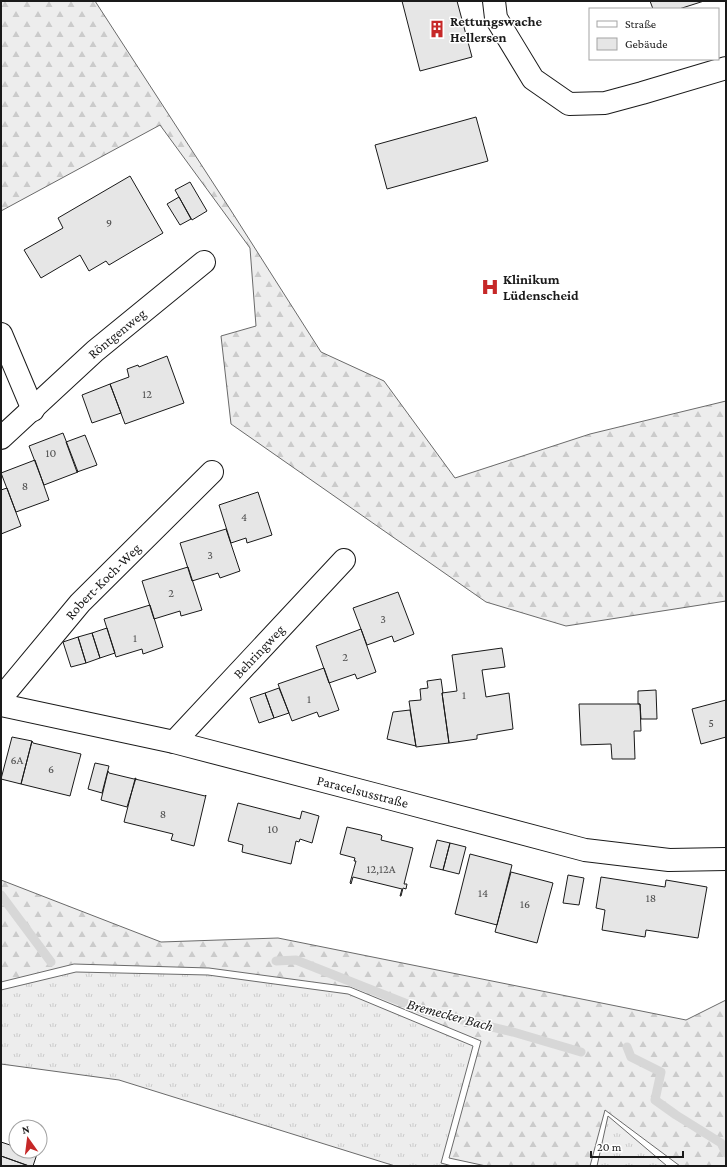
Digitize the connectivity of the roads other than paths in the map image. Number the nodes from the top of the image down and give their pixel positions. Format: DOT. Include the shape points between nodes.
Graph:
graph roads {
  1 [pos="494,1"];
  2 [pos="726,68"];
  3 [pos="204,262"];
  4 [pos="1,334"];
  5 [pos="32,410"];
  6 [pos="1,438"];
  7 [pos="212,472"];
  8 [pos="344,560"];
  9 [pos="1,698"];
  10 [pos="1,705"];
  11 [pos="174,742"];
  12 [pos="726,859"];
  1 -- 2 [label="street" via="496,18 533,79 569,104 605,102"];
  3 -- 5 [label="street, Röntgenweg" via="95,351"];
  4 -- 5 [label="street"];
  5 -- 6 [label="street, Röntgenweg"];
  7 -- 9 [label="street, Robert-Koch-Weg" via="80,603"];
  8 -- 11 [label="street, Behringweg"];
  10 -- 11 [label="street, Paracelsusstraße"];
  11 -- 12 [label="street, Paracelsusstraße" via="584,850 669,860"];
}
